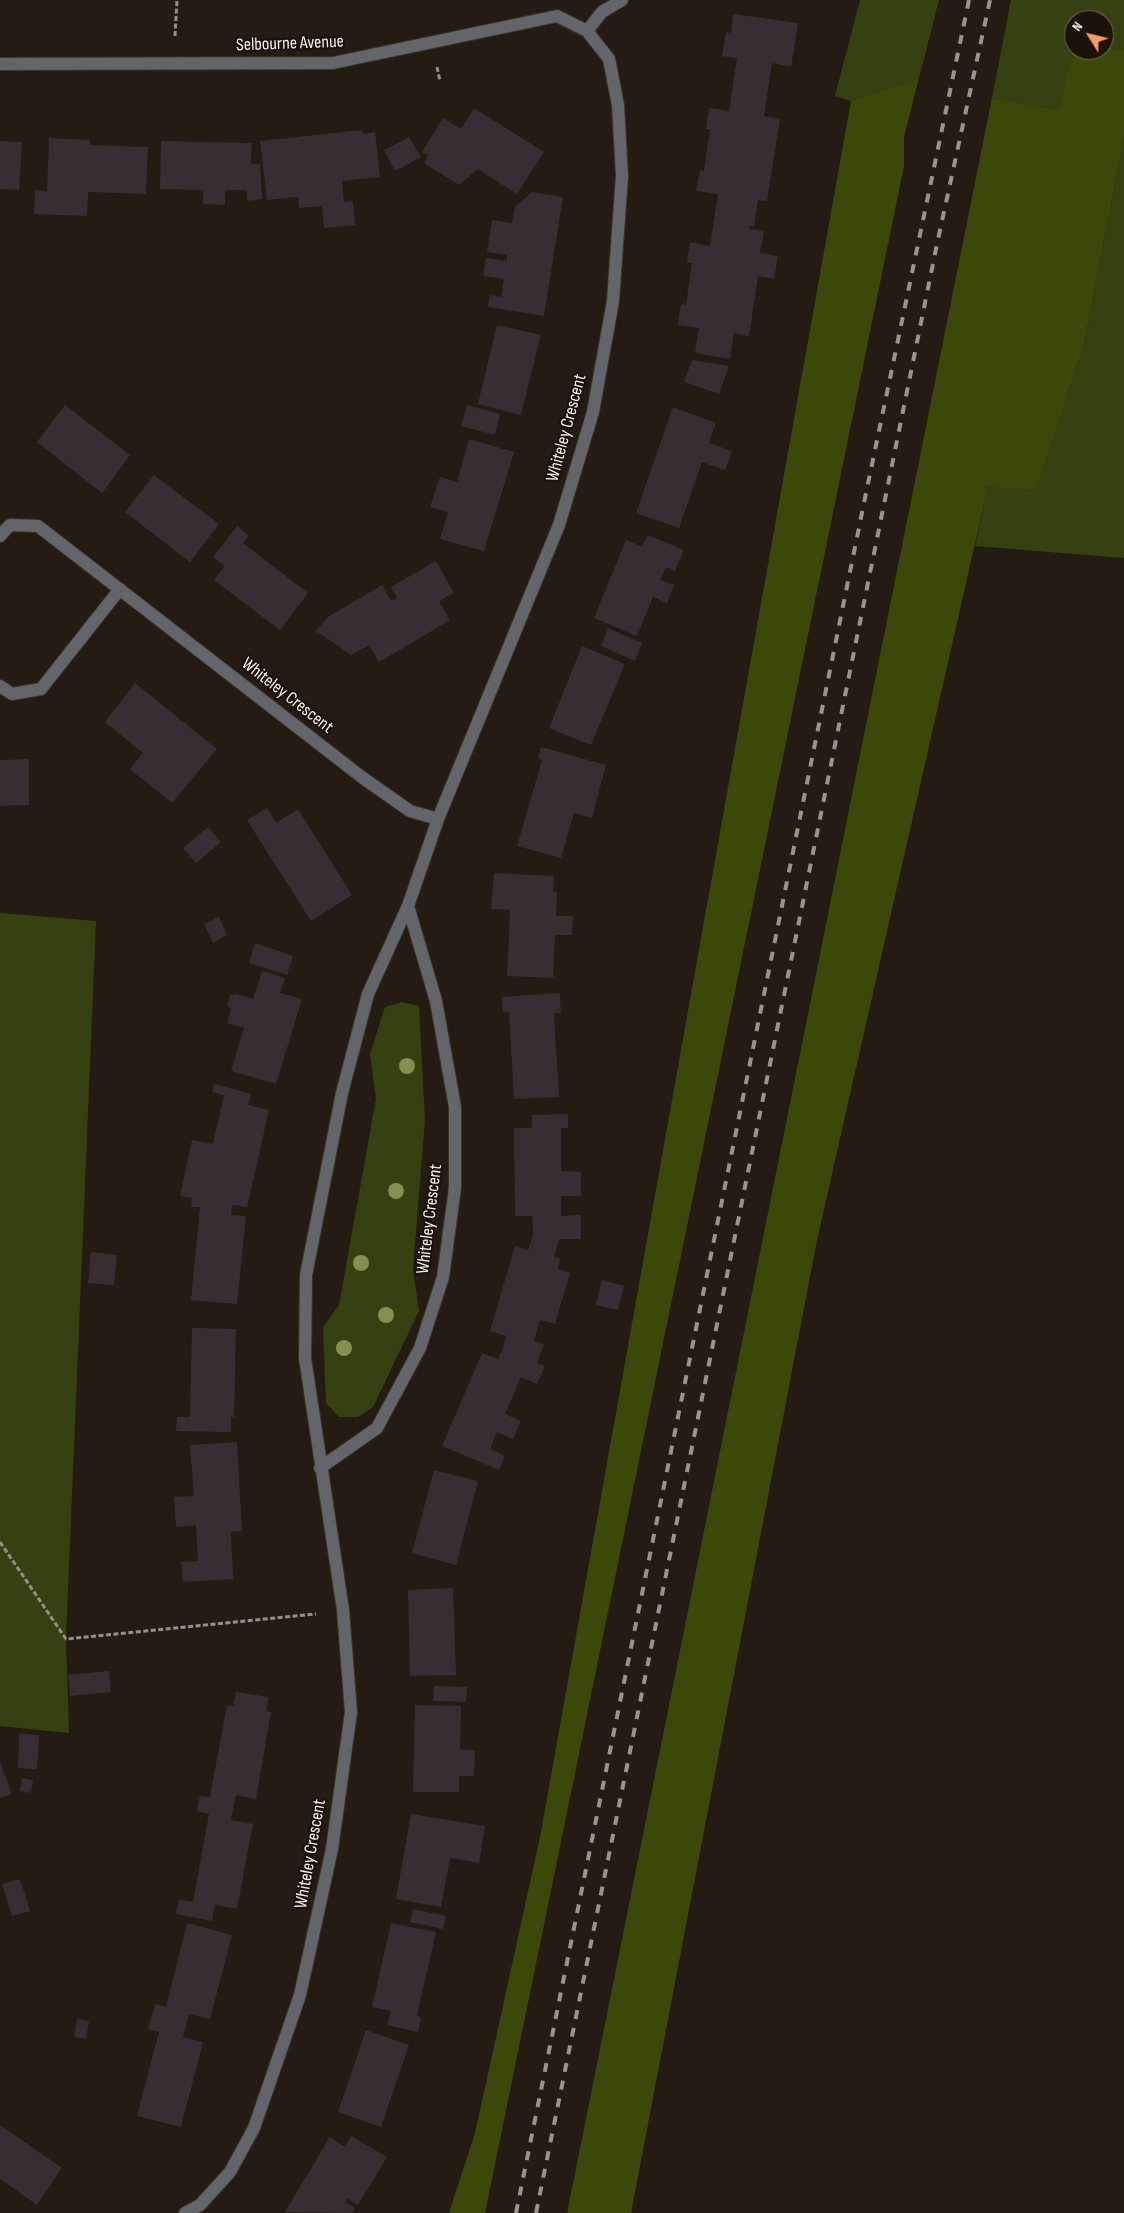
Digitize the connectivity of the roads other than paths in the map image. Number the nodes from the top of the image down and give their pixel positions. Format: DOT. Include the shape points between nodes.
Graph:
graph roads {
  1 [pos="622,0"];
  2 [pos="587,31"];
  3 [pos="0,64"];
  4 [pos="0,536"];
  5 [pos="120,589"];
  6 [pos="0,686"];
  7 [pos="438,819"];
  8 [pos="408,906"];
  9 [pos="320,1468"];
  10 [pos="185,2213"];
  1 -- 2 [label="street" via="602,12"];
  2 -- 3 [label="street, Selbourne Avenue" via="557,16 333,63"];
  2 -- 7 [label="street, Whiteley Crescent" via="609,59 618,105 622,176 613,301 593,412 559,525"];
  4 -- 5 [label="street, Whiteley Crescent" via="10,525 38,526"];
  5 -- 6 [label="street" via="41,689 12,694"];
  5 -- 7 [label="street, Whiteley Crescent" via="363,778 410,811"];
  7 -- 8 [label="street, Whiteley Crescent"];
  8 -- 9 [label="street, Whiteley Crescent" via="368,994 342,1093 306,1275 305,1358"];
  8 -- 9 [label="street, Whiteley Crescent" via="436,1000 455,1107 455,1188 443,1277 420,1348 377,1428"];
  9 -- 10 [label="street, Whiteley Crescent" via="343,1610 351,1712 332,1849 300,1995 254,2128 230,2172 200,2205"];
}
